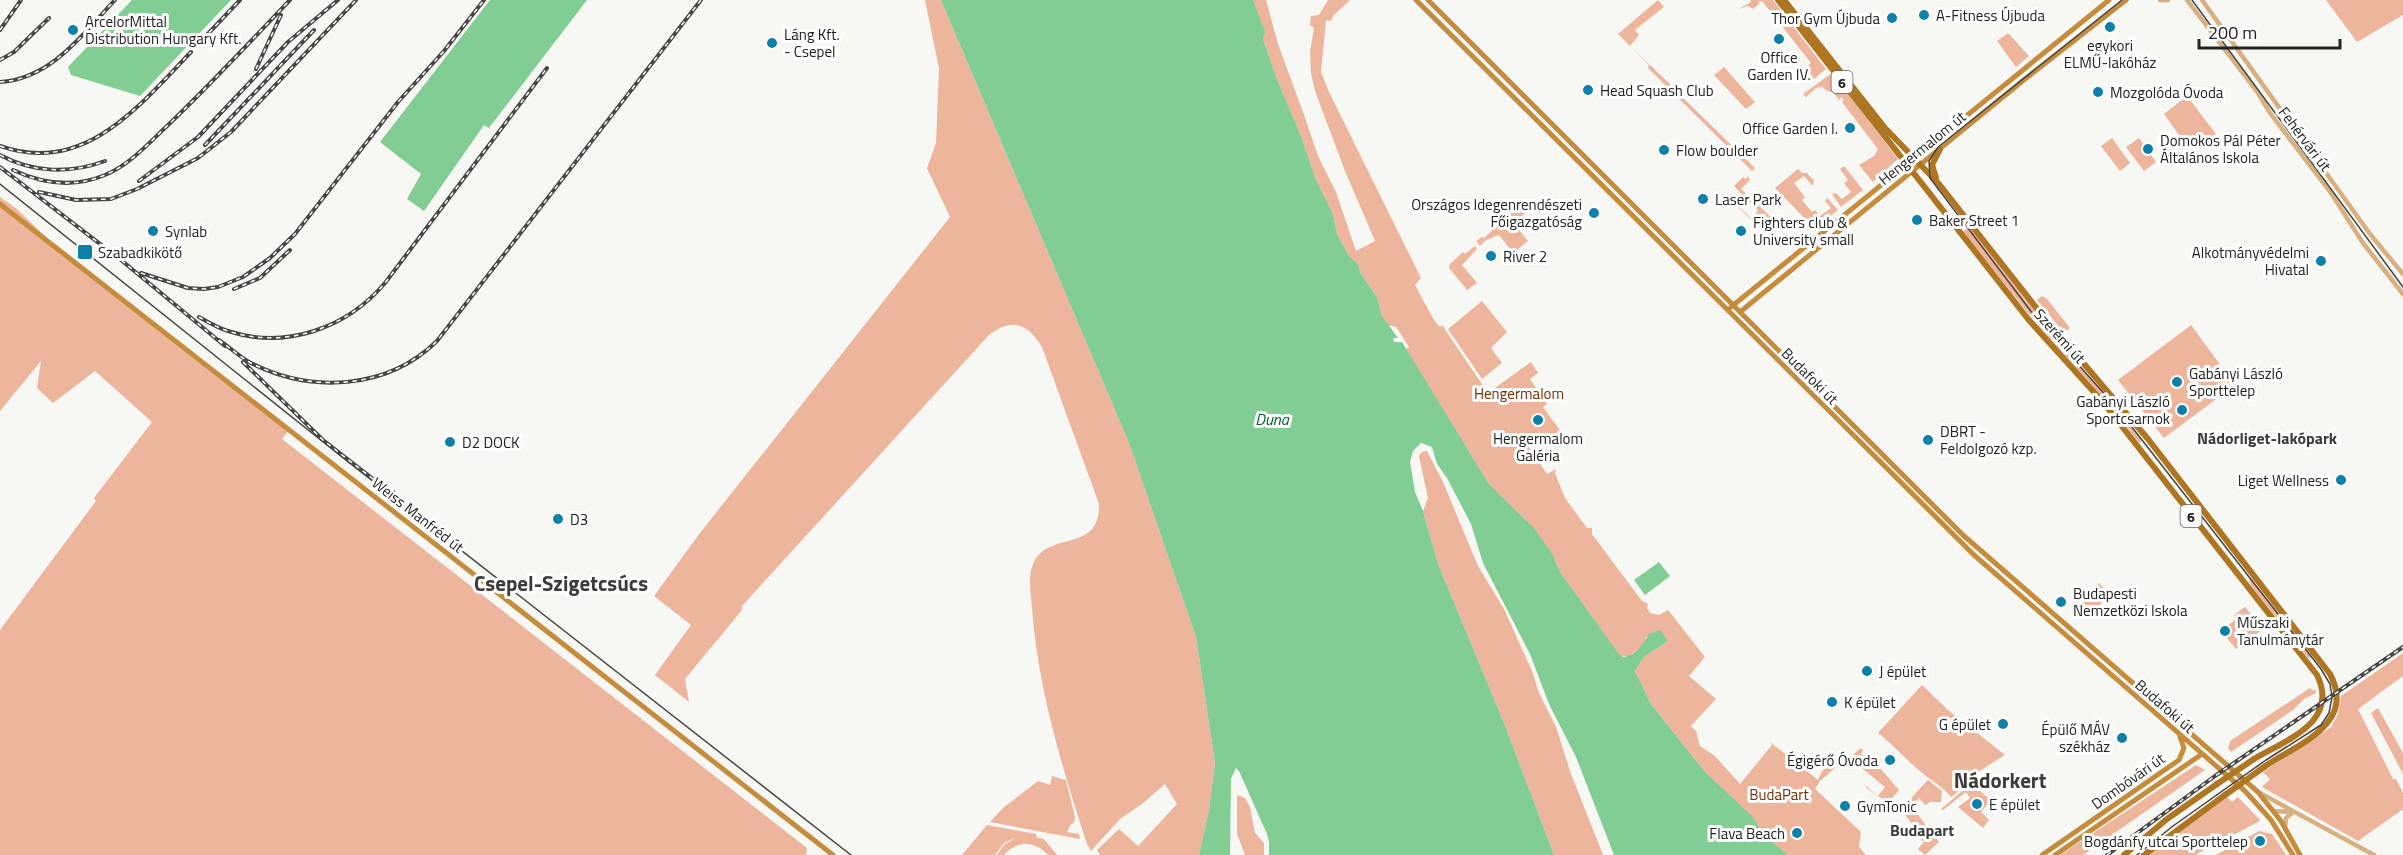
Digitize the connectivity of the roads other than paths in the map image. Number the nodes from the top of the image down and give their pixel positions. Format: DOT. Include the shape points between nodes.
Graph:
graph roads {
  1 [pos="1416,0"];
  2 [pos="1428,0"];
  3 [pos="1778,0"];
  4 [pos="1784,0"];
  5 [pos="2109,0"];
  6 [pos="2126,0"];
  7 [pos="2160,0"];
  8 [pos="2168,0"];
  9 [pos="2187,0"];
  10 [pos="2202,0"];
  11 [pos="2223,31"];
  12 [pos="2215,36"];
  13 [pos="1496,67"];
  14 [pos="1490,74"];
  15 [pos="1560,131"];
  16 [pos="1573,144"];
  17 [pos="1562,145"];
  18 [pos="1940,149"];
  19 [pos="1570,154"];
  20 [pos="1913,158"];
  21 [pos="1906,164"];
  22 [pos="1920,165"];
  23 [pos="1912,172"];
  24 [pos="1606,176"];
  25 [pos="1939,184"];
  26 [pos="1608,191"];
  27 [pos="1620,191"];
  28 [pos="0,206"];
  29 [pos="1848,211"];
  30 [pos="1855,218"];
  31 [pos="1777,268"];
  32 [pos="2403,274"];
  33 [pos="1783,277"];
  34 [pos="2403,294"];
  35 [pos="1734,304"];
  36 [pos="1728,309"];
  37 [pos="1741,311"];
  38 [pos="1734,316"];
  39 [pos="1790,361"];
  40 [pos="1784,367"];
  41 [pos="1803,374"];
  42 [pos="1797,380"];
  43 [pos="1867,444"];
  44 [pos="2177,733"];
  45 [pos="2208,749"];
  46 [pos="2202,754"];
  47 [pos="2258,792"];
  48 [pos="2253,798"];
  49 [pos="2273,811"];
  50 [pos="2295,813"];
  51 [pos="2285,829"];
  52 [pos="2066,839"];
  53 [pos="2077,840"];
  54 [pos="2290,842"];
  55 [pos="2061,851"];
  56 [pos="833,855"];
  57 [pos="2042,855"];
  58 [pos="2055,855"];
  59 [pos="2124,855"];
  60 [pos="2144,855"];
  61 [pos="2293,855"];
  62 [pos="2300,855"];
  63 [pos="2374,855"];
  1 -- 14 [label="main road, Budafoki út"];
  2 -- 13 [label="main road, Budafoki út"];
  3 -- 21 [label="main road, Szerémi út / 6"];
  4 -- 20 [label="main road, Szerémi út / 6"];
  5 -- 20 [label="main road, Hengermalom út"];
  6 -- 18 [label="main road, Hengermalom út"];
  7 -- 8 [label="street"];
  9 -- 12 [label="street, Fehérvári út"];
  10 -- 11 [label="street, Fehérvári út"];
  11 -- 12 [label="street"];
  11 -- 32 [label="street, Fehérvári út"];
  12 -- 34 [label="street, Fehérvári út"];
  13 -- 14 [label="main road"];
  13 -- 15 [label="main road, Budafoki út"];
  14 -- 17 [label="main road, Budafoki út"];
  15 -- 16 [label="main road, Budafoki út"];
  15 -- 17 [label="main road"];
  16 -- 17 [label="main road"];
  16 -- 19 [label="main road"];
  16 -- 24 [label="main road, Budafoki út"];
  17 -- 19 [label="main road, Budafoki út"];
  18 -- 22 [label="main road, Hengermalom út"];
  18 -- 25 [label="main road" via="1932,165"];
  19 -- 26 [label="main road, Budafoki út"];
  20 -- 21 [label="main road, Hengermalom út"];
  20 -- 22 [label="main road, Szerémi út / 6"];
  21 -- 23 [label="main road, Szerémi út / 6"];
  21 -- 29 [label="main road, Hengermalom út"];
  22 -- 23 [label="main road, Hengermalom út"];
  22 -- 25 [label="main road, Szerémi út / 6"];
  23 -- 30 [label="main road, Hengermalom út"];
  23 -- 59 [label="main road, Szerémi út / 6, bridge" via="2028,319 2113,415 2284,631 2321,685 2321,710 2312,724 2217,784"];
  24 -- 26 [label="main road"];
  24 -- 27 [label="main road, Budafoki út"];
  25 -- 60 [label="main road, Szerémi út / 6, bridge" via="2043,316 2148,439 2334,681 2336,709 2321,731 2264,766"];
  26 -- 27 [label="main road"];
  26 -- 36 [label="main road, Budafoki út"];
  27 -- 35 [label="main road, Budafoki út"];
  28 -- 56 [label="main road, Weiss Manfréd út"];
  29 -- 30 [label="main road"];
  29 -- 31 [label="main road, Hengermalom út"];
  30 -- 33 [label="main road, Hengermalom út"];
  31 -- 33 [label="main road"];
  31 -- 35 [label="main road, Hengermalom út"];
  33 -- 37 [label="main road, Hengermalom út"];
  35 -- 36 [label="main road, Hengermalom út"];
  35 -- 37 [label="main road, Budafoki út"];
  36 -- 38 [label="main road, Budafoki út"];
  37 -- 38 [label="main road, Hengermalom út"];
  37 -- 39 [label="main road, Budafoki út"];
  38 -- 40 [label="main road, Budafoki út"];
  39 -- 40 [label="main road"];
  39 -- 41 [label="main road, Budafoki út"];
  40 -- 42 [label="main road, Budafoki út"];
  41 -- 42 [label="main road"];
  41 -- 43 [label="main road, Budafoki út"];
  42 -- 43 [label="main road, Budafoki út"];
  43 -- 44 [label="main road, Budafoki út" via="1974,555"];
  43 -- 45 [label="main road, Budafoki út" via="1980,551"];
  44 -- 46 [label="main road, Budafoki út"];
  44 -- 52 [label="main road, Dombóvári út" via="2184,748 2179,760"];
  45 -- 46 [label="main road"];
  45 -- 47 [label="main road, Budafoki út"];
  46 -- 48 [label="main road, Budafoki út"];
  46 -- 53 [label="main road, Dombóvári út"];
  47 -- 49 [label="main road"];
  47 -- 50 [label="street, Budafoki út"];
  48 -- 49 [label="main road"];
  48 -- 54 [label="main road"];
  49 -- 50 [label="street, Budafoki út"];
  49 -- 51 [label="main road"];
  50 -- 51 [label="street" via="2287,816"];
  50 -- 63 [label="street, Budafoki út"];
  51 -- 54 [label="main road"];
  52 -- 53 [label="main road"];
  52 -- 55 [label="main road"];
  52 -- 57 [label="main road, Dombóvári út"];
  53 -- 55 [label="main road, Dombóvári út"];
  54 -- 61 [label="main road"];
  54 -- 62 [label="main road"];
  55 -- 58 [label="main road, Dombóvári út"];
}
